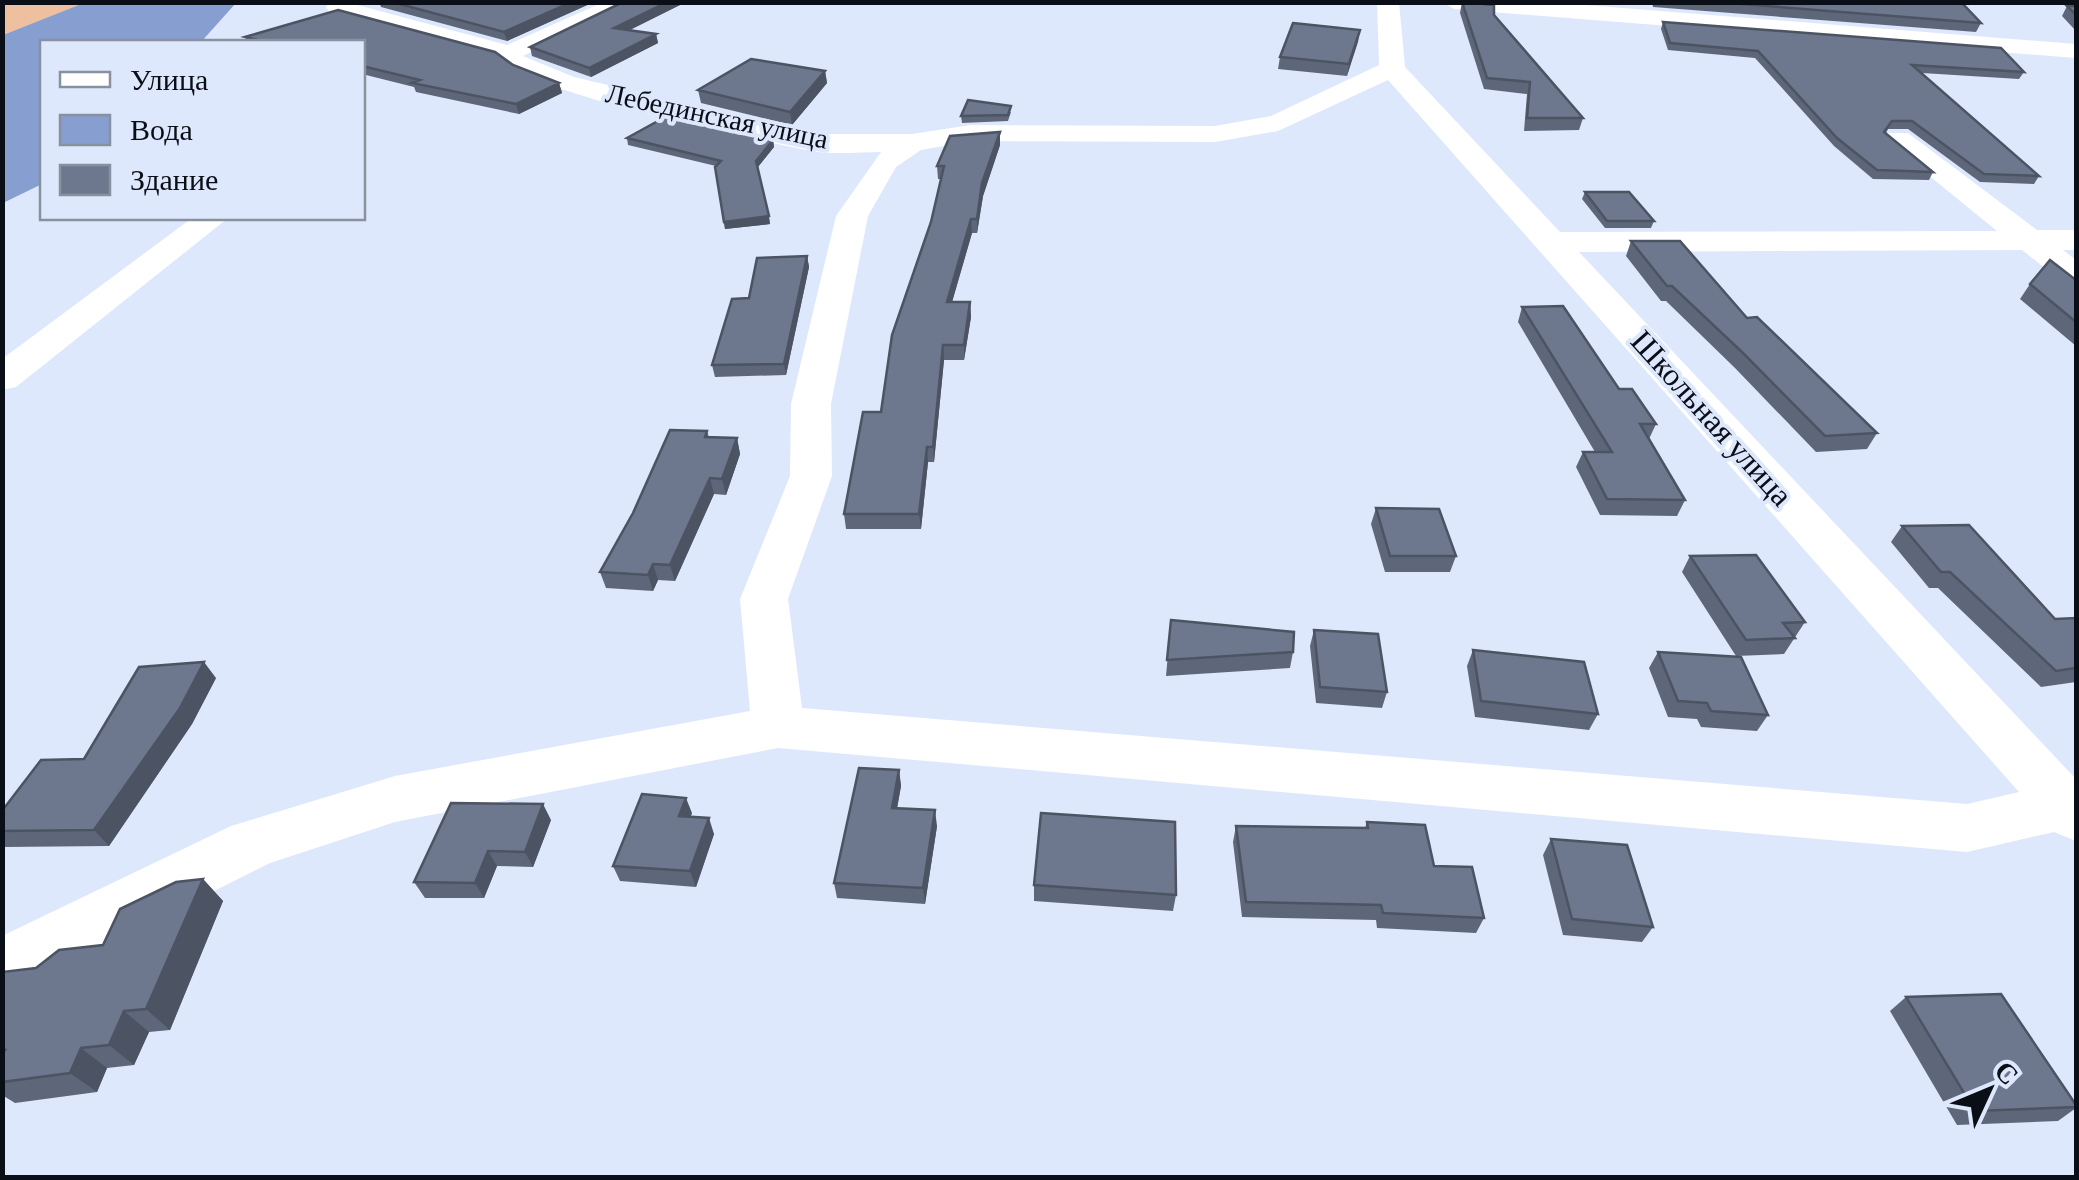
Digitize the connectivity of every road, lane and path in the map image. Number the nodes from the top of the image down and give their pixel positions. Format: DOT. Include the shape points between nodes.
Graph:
graph roads {
  1 [pos="624,2"];
  2 [pos="1388,2"];
  3 [pos="1454,2"];
  4 [pos="337,7"];
  5 [pos="2076,51"];
  6 [pos="508,53"];
  7 [pos="1392,69"];
  8 [pos="1898,139"];
  9 [pos="912,142"];
  10 [pos="209,220"];
  11 [pos="2028,240"];
  12 [pos="2076,240"];
  13 [pos="1549,242"];
  14 [pos="2076,276"];
  15 [pos="2,380"];
  16 [pos="778,727"];
  17 [pos="2070,811"];
  18 [pos="2,968"];
  1 -- 6 [label="street"];
  2 -- 7 [label="street"];
  3 -- 5 [label="street"];
  4 -- 6 [label="street, Лебединская улица"];
  6 -- 9 [label="street, Лебединская улица" via="516,63 565,83 815,143"];
  7 -- 9 [label="street, Лебединская улица" via="1289,120 1215,134 971,133"];
  7 -- 13 [label="street, Школьная улица"];
  8 -- 11 [label="street"];
  9 -- 16 [label="street" via="885,162 852,216 812,404 812,476 764,599"];
  10 -- 15 [label="street"];
  11 -- 12 [label="street"];
  11 -- 13 [label="street"];
  11 -- 14 [label="street"];
  13 -- 17 [label="street, Школьная улица"];
  16 -- 17 [label="street" via="1968,828"];
  16 -- 18 [label="street" via="377,805 252,844"];
}
